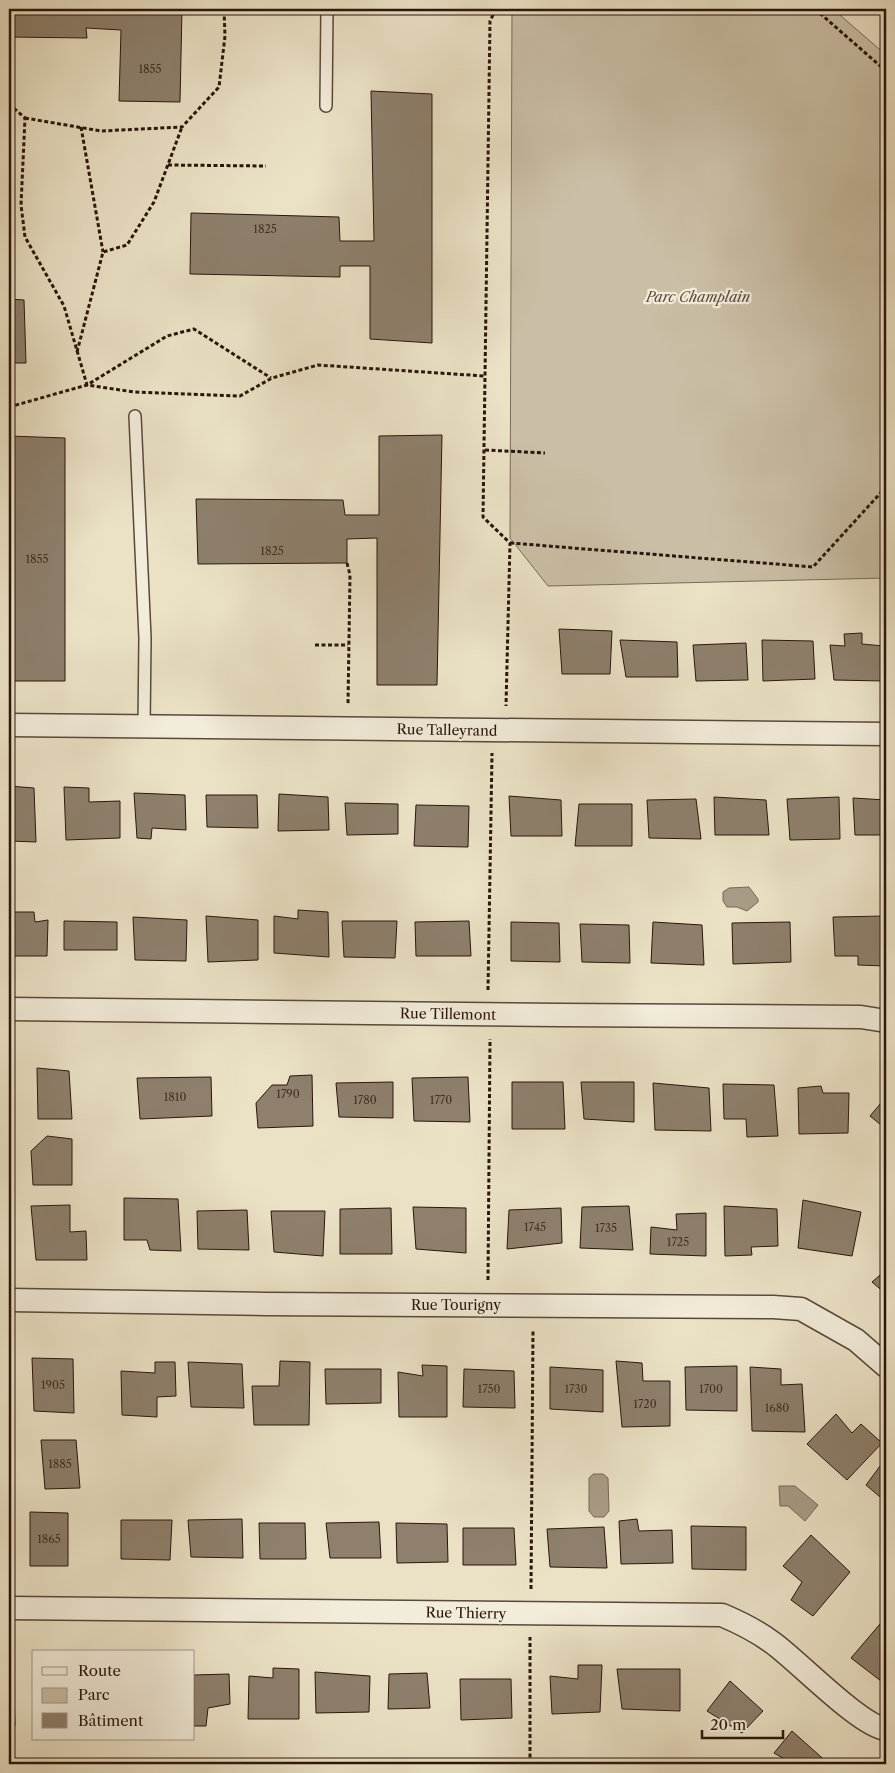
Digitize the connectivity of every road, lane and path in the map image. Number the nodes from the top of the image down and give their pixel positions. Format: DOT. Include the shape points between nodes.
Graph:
graph roads {
  1 [pos="224,9"];
  2 [pos="327,9"];
  3 [pos="496,9"];
  4 [pos="645,9"];
  5 [pos="687,9"];
  6 [pos="815,9"];
  7 [pos="886,71"];
  8 [pos="9,104"];
  9 [pos="326,106"];
  10 [pos="25,118"];
  11 [pos="81,127"];
  12 [pos="182,127"];
  13 [pos="168,165"];
  14 [pos="266,166"];
  15 [pos="103,252"];
  16 [pos="77,353"];
  17 [pos="484,376"];
  18 [pos="272,378"];
  19 [pos="87,385"];
  20 [pos="9,407"];
  21 [pos="135,416"];
  22 [pos="485,450"];
  23 [pos="545,453"];
  24 [pos="886,487"];
  25 [pos="510,543"];
  26 [pos="347,563"];
  27 [pos="314,645"];
  28 [pos="348,645"];
  29 [pos="348,707"];
  30 [pos="506,709"];
  31 [pos="9,725"];
  32 [pos="144,726"];
  33 [pos="886,734"];
  34 [pos="492,750"];
  35 [pos="488,995"];
  36 [pos="9,1009"];
  37 [pos="886,1021"];
  38 [pos="490,1034"];
  39 [pos="488,1286"];
  40 [pos="9,1300"];
  41 [pos="533,1325"];
  42 [pos="886,1366"];
  43 [pos="531,1594"];
  44 [pos="9,1608"];
  45 [pos="530,1633"];
  46 [pos="886,1729"];
  47 [pos="530,1764"];
  1 -- 12 [label="path" via="225,36 219,87"];
  2 -- 9 [label="lane"];
  3 -- 17 [label="path" via="490,20"];
  4 -- 5 [label="path"];
  6 -- 7 [label="path"];
  8 -- 10 [label="path"];
  10 -- 11 [label="path"];
  10 -- 16 [label="path" via="21,205 25,237 64,306"];
  11 -- 12 [label="path" via="101,131"];
  11 -- 15 [label="path"];
  12 -- 13 [label="path"];
  13 -- 14 [label="path"];
  13 -- 15 [label="path" via="154,202 127,245"];
  15 -- 16 [label="path"];
  16 -- 19 [label="path"];
  17 -- 18 [label="path" via="318,365"];
  17 -- 22 [label="path"];
  18 -- 19 [label="path" via="240,396 134,392"];
  18 -- 19 [label="path" via="194,329 167,336"];
  19 -- 20 [label="path"];
  21 -- 32 [label="lane" via="145,638"];
  22 -- 23 [label="path"];
  22 -- 25 [label="path" via="483,517"];
  24 -- 25 [label="path" via="813,567"];
  25 -- 30 [label="path"];
  26 -- 28 [label="path" via="350,575"];
  27 -- 28 [label="path"];
  28 -- 29 [label="path"];
  31 -- 32 [label="street, Rue Talleyrand"];
  32 -- 33 [label="street, Rue Talleyrand"];
  34 -- 35 [label="path"];
  36 -- 37 [label="street, Rue Tillemont" via="861,1017"];
  38 -- 39 [label="path"];
  40 -- 42 [label="street, Rue Tourigny" via="792,1308 801,1309 856,1340"];
  41 -- 43 [label="path"];
  44 -- 46 [label="street, Rue Thierry" via="722,1615 751,1627 767,1638 863,1720"];
  45 -- 47 [label="path"];
}
